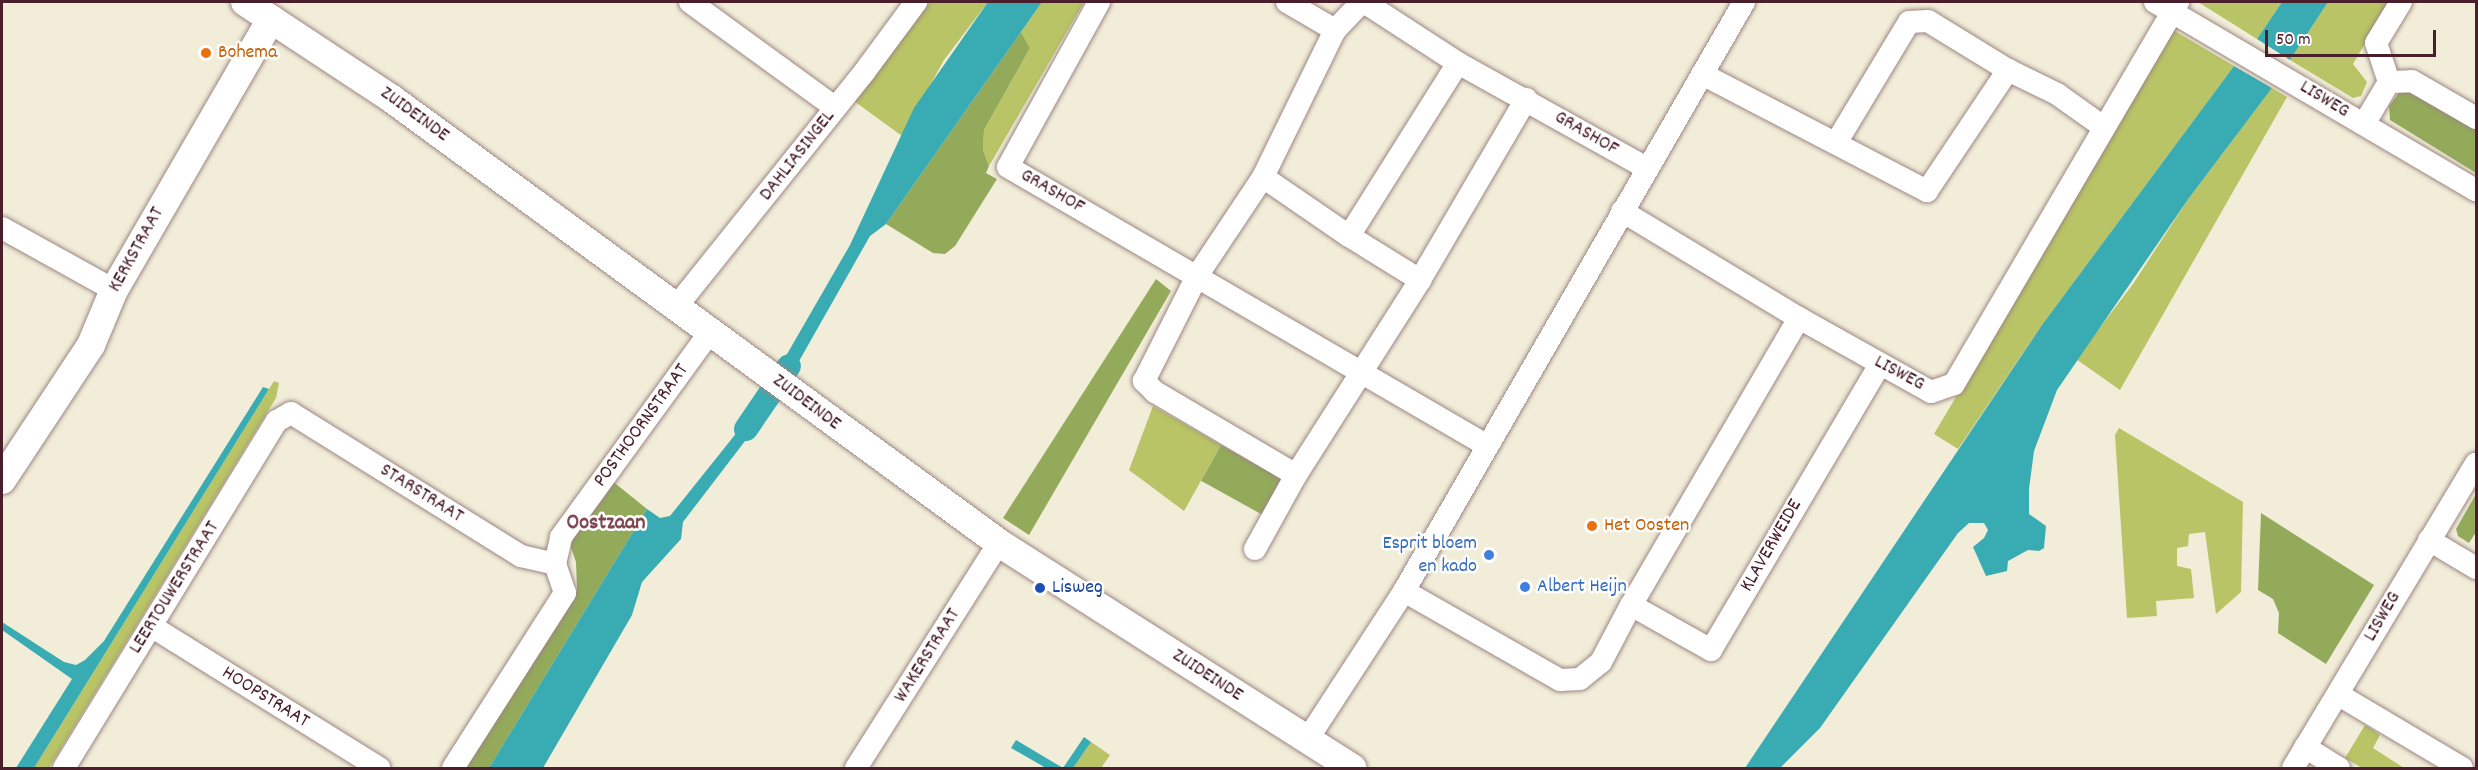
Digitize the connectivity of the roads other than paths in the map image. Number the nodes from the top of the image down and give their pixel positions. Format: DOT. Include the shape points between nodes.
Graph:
graph roads {
  1 [pos="245,2"];
  2 [pos="690,2"];
  3 [pos="916,2"];
  4 [pos="1099,2"];
  5 [pos="1287,2"];
  6 [pos="1363,2"];
  7 [pos="1744,2"];
  8 [pos="2401,2"];
  9 [pos="2168,5"];
  10 [pos="271,19"];
  11 [pos="1335,30"];
  12 [pos="1458,63"];
  13 [pos="2008,70"];
  14 [pos="1702,74"];
  15 [pos="2389,82"];
  16 [pos="1526,99"];
  17 [pos="836,108"];
  18 [pos="2476,118"];
  19 [pos="2364,124"];
  20 [pos="2102,126"];
  21 [pos="1836,143"];
  22 [pos="1647,168"];
  23 [pos="1263,177"];
  24 [pos="2476,190"];
  25 [pos="1622,211"];
  26 [pos="2,228"];
  27 [pos="1350,236"];
  28 [pos="1197,276"];
  29 [pos="1420,280"];
  30 [pos="114,290"];
  31 [pos="676,307"];
  32 [pos="1799,318"];
  33 [pos="710,332"];
  34 [pos="1880,364"];
  35 [pos="1362,375"];
  36 [pos="291,413"];
  37 [pos="1486,445"];
  38 [pos="2476,464"];
  39 [pos="1296,475"];
  40 [pos="2,480"];
  41 [pos="2429,540"];
  42 [pos="999,543"];
  43 [pos="1255,549"];
  44 [pos="555,564"];
  45 [pos="2476,568"];
  46 [pos="1404,591"];
  47 [pos="1631,605"];
  48 [pos="151,626"];
  49 [pos="2339,695"];
  50 [pos="1306,740"];
  51 [pos="2305,747"];
  52 [pos="64,768"];
  53 [pos="379,768"];
  54 [pos="453,768"];
  55 [pos="856,768"];
  56 [pos="1352,768"];
  57 [pos="2294,768"];
  58 [pos="2339,768"];
  59 [pos="2462,768"];
  1 -- 10 [label="street, ZUIDEINDE"];
  2 -- 17 [label="street"];
  3 -- 17 [label="street, DAHLIASINGEL"];
  4 -- 28 [label="street, GRASHOF" via="1008,167"];
  5 -- 11 [label="street"];
  6 -- 11 [label="street, GRASHOF"];
  6 -- 12 [label="street, GRASHOF"];
  7 -- 14 [label="street"];
  8 -- 15 [label="street" via="2376,43"];
  9 -- 19 [label="street, LISWEG"];
  9 -- 20 [label="street, LISWEG"];
  10 -- 30 [label="street, KERKSTRAAT"];
  10 -- 31 [label="street, ZUIDEINDE" via="392,99"];
  11 -- 23 [label="street, GRASHOF"];
  12 -- 16 [label="street, GRASHOF"];
  12 -- 27 [label="street"];
  13 -- 20 [label="street" via="2057,94"];
  13 -- 21 [label="street" via="1927,191"];
  13 -- 21 [label="street" via="1929,21 1909,22"];
  14 -- 21 [label="street"];
  14 -- 22 [label="street"];
  15 -- 18 [label="street" via="2412,81"];
  15 -- 19 [label="street"];
  16 -- 22 [label="street, GRASHOF"];
  16 -- 29 [label="street"];
  17 -- 31 [label="street, DAHLIASINGEL"];
  19 -- 24 [label="street, LISWEG"];
  20 -- 34 [label="street, LISWEG" via="1954,384 1931,392"];
  22 -- 25 [label="street"];
  23 -- 27 [label="street"];
  23 -- 28 [label="street, GRASHOF"];
  25 -- 32 [label="street, LISWEG"];
  25 -- 37 [label="street"];
  26 -- 30 [label="street"];
  27 -- 29 [label="street"];
  28 -- 35 [label="street, GRASHOF"];
  28 -- 39 [label="street, GRASHOF" via="1144,381 1155,392"];
  29 -- 35 [label="street"];
  30 -- 40 [label="street, KERKSTRAAT" via="91,345"];
  31 -- 33 [label="street, ZUIDEINDE"];
  32 -- 34 [label="street, LISWEG"];
  32 -- 47 [label="street"];
  33 -- 42 [label="street, ZUIDEINDE"];
  33 -- 44 [label="street, POSTHOORNSTRAAT" via="561,537"];
  34 -- 47 [label="street, KLAVERWEIDE" via="1711,650"];
  35 -- 37 [label="street, GRASHOF"];
  35 -- 39 [label="street"];
  36 -- 44 [label="street, STARSTRAAT" via="521,556"];
  36 -- 48 [label="street, LEERTOUWERSTRAAT" via="277,421"];
  37 -- 46 [label="street"];
  38 -- 41 [label="street, LISWEG"];
  39 -- 43 [label="street"];
  41 -- 45 [label="street"];
  41 -- 49 [label="street, LISWEG"];
  42 -- 50 [label="street, ZUIDEINDE"];
  42 -- 55 [label="street, WAKERSTRAAT"];
  44 -- 54 [label="street" via="565,593"];
  46 -- 47 [label="street" via="1560,680 1580,679 1601,662"];
  46 -- 50 [label="street"];
  48 -- 52 [label="street, LEERTOUWERSTRAAT"];
  48 -- 53 [label="street, HOOPSTRAAT"];
  49 -- 51 [label="street, LISWEG"];
  49 -- 59 [label="street"];
  50 -- 56 [label="street, ZUIDEINDE"];
  51 -- 57 [label="street, LISWEG"];
  51 -- 58 [label="street"];
}
